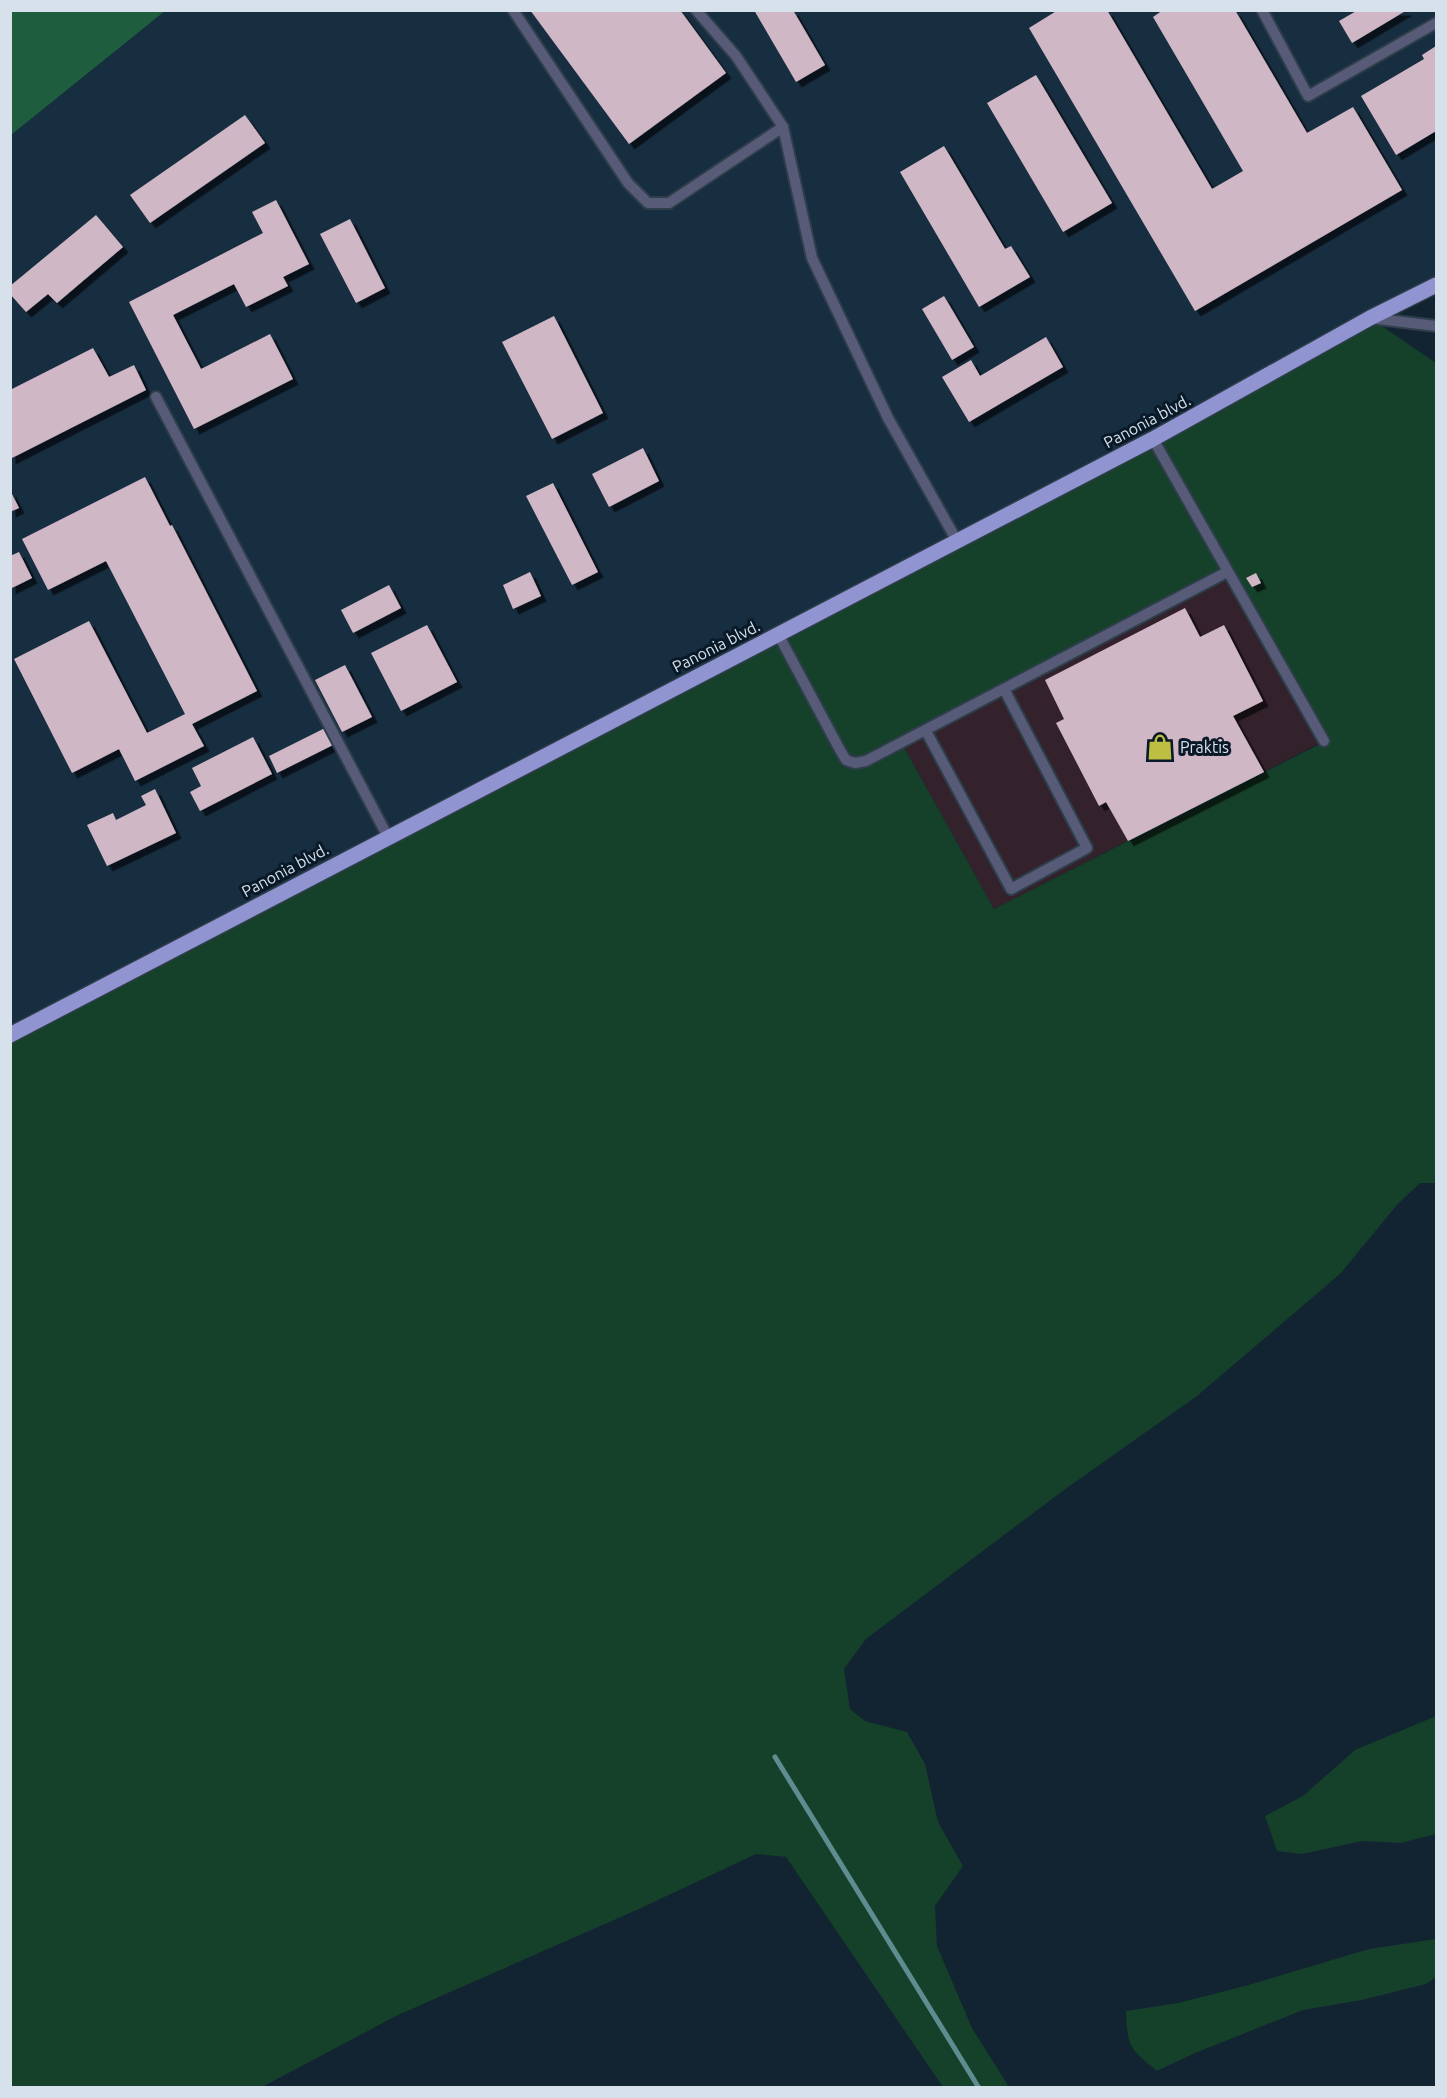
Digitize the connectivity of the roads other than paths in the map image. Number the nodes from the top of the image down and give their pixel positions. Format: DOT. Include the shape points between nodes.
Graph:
graph roads {
  1 [pos="513,10"];
  2 [pos="696,10"];
  3 [pos="1262,10"];
  4 [pos="1437,23"];
  5 [pos="783,127"];
  6 [pos="1437,285"];
  7 [pos="1370,318"];
  8 [pos="1437,326"];
  9 [pos="156,398"];
  10 [pos="1153,439"];
  11 [pos="957,541"];
  12 [pos="1227,572"];
  13 [pos="778,634"];
  14 [pos="1004,689"];
  15 [pos="926,731"];
  16 [pos="1324,741"];
  17 [pos="388,837"];
  18 [pos="10,1035"];
  1 -- 5 [label="lane" via="628,183 648,203 669,203"];
  2 -- 5 [label="lane" via="736,56"];
  3 -- 4 [label="lane" via="1308,96"];
  5 -- 11 [label="lane" via="812,258 888,418"];
  6 -- 7 [label="main road, Panonia blvd."];
  7 -- 8 [label="lane"];
  7 -- 10 [label="main road, Panonia blvd."];
  9 -- 17 [label="lane"];
  10 -- 11 [label="main road, Panonia blvd."];
  10 -- 12 [label="lane"];
  11 -- 13 [label="main road, Panonia blvd."];
  12 -- 14 [label="lane"];
  12 -- 16 [label="lane"];
  13 -- 15 [label="lane" via="846,760 866,761"];
  13 -- 17 [label="main road, Panonia blvd."];
  14 -- 15 [label="lane"];
  14 -- 15 [label="lane" via="1088,848 1040,874 1011,889"];
  17 -- 18 [label="main road, Panonia blvd."];
}
